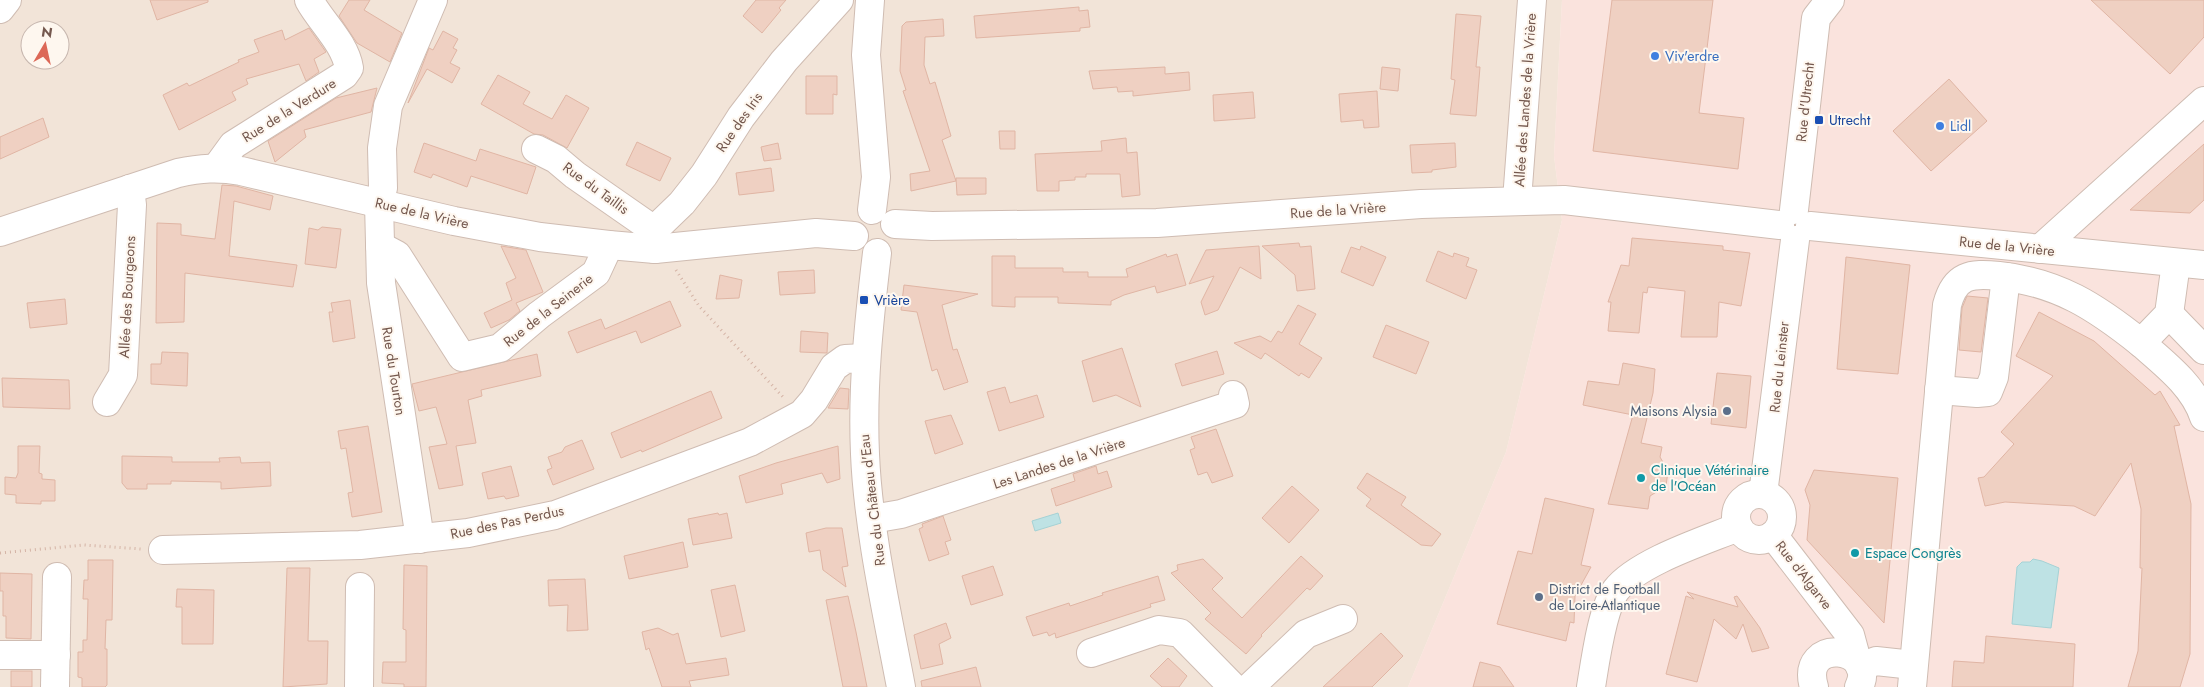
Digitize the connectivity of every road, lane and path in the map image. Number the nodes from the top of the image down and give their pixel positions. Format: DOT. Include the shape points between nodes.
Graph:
graph roads {
  1 [pos="7,0"];
  2 [pos="309,0"];
  3 [pos="433,0"];
  4 [pos="839,0"];
  5 [pos="870,0"];
  6 [pos="1532,0"];
  7 [pos="1830,0"];
  8 [pos="0,9"];
  9 [pos="2204,101"];
  10 [pos="536,149"];
  11 [pos="217,167"];
  12 [pos="130,189"];
  13 [pos="1517,200"];
  14 [pos="378,203"];
  15 [pos="884,217"];
  16 [pos="1795,225"];
  17 [pos="0,232"];
  18 [pos="854,236"];
  19 [pos="660,242"];
  20 [pos="609,245"];
  21 [pos="380,246"];
  22 [pos="2040,249"];
  23 [pos="877,253"];
  24 [pos="2176,263"];
  25 [pos="2204,266"];
  26 [pos="2006,277"];
  27 [pos="2169,314"];
  28 [pos="2142,344"];
  29 [pos="2204,350"];
  30 [pos="865,358"];
  31 [pos="1939,390"];
  32 [pos="1233,395"];
  33 [pos="107,402"];
  34 [pos="802,414"];
  35 [pos="2204,417"];
  36 [pos="1763,494"];
  37 [pos="872,519"];
  38 [pos="1738,527"];
  39 [pos="1773,535"];
  40 [pos="420,539"];
  41 [pos="163,550"];
  42 [pos="0,553"];
  43 [pos="57,577"];
  44 [pos="360,587"];
  45 [pos="1836,614"];
  46 [pos="1343,619"];
  47 [pos="1091,653"];
  48 [pos="1828,653"];
  49 [pos="0,655"];
  50 [pos="56,655"];
  51 [pos="1859,672"];
  52 [pos="1913,676"];
  53 [pos="55,687"];
  54 [pos="359,687"];
  55 [pos="901,687"];
  56 [pos="1233,687"];
  57 [pos="1250,687"];
  58 [pos="1590,687"];
  59 [pos="1814,687"];
  1 -- 8 [label="street"];
  2 -- 11 [label="street, Rue de la Verdure" via="339,44 349,68 344,75 233,145"];
  3 -- 14 [label="street, Rue du Tourton" via="388,106 382,148 383,188"];
  4 -- 19 [label="street, Rue des Iris" via="741,117 682,203"];
  5 -- 15 [label="street" via="866,55 876,177"];
  6 -- 13 [label="street, Allée des Landes de la Vrière"];
  7 -- 16 [label="street, Rue d'Utrecht" via="1816,18"];
  9 -- 22 [label="street"];
  10 -- 19 [label="street, Rue du Taillis" via="556,159"];
  11 -- 12 [label="street, Rue de la Vrière" via="178,173"];
  11 -- 14 [label="street, Rue de la Vrière"];
  12 -- 17 [label="street, Rue de la Vrière"];
  12 -- 33 [label="street, Allée des Bourgeons" via="132,205 123,375"];
  13 -- 15 [label="street, Rue de la Vrière" via="1157,223 932,226"];
  13 -- 16 [label="street, Rue de la Vrière" via="1564,200"];
  14 -- 20 [label="street, Rue de la Vrière" via="502,230"];
  14 -- 21 [label="street, Rue du Tourton"];
  15 -- 18 [label="street" via="866,212 856,222"];
  15 -- 23 [label="street" via="894,238"];
  16 -- 22 [label="street, Rue de la Vrière"];
  16 -- 36 [label="street, Rue du Leinster"];
  18 -- 19 [label="street, Rue de la Vrière" via="816,234"];
  18 -- 23 [label="street" via="863,248"];
  19 -- 20 [label="street, Rue de la Vrière"];
  19 -- 34 [label="path" via="699,306 786,401"];
  20 -- 21 [label="street, Rue de la Seinerie" via="596,273 500,348 462,357 397,255"];
  21 -- 40 [label="street, Rue du Tourton" via="381,283"];
  22 -- 24 [label="street, Rue de la Vrière"];
  23 -- 30 [label="street, Rue du Château d'Eau"];
  24 -- 25 [label="street, Rue de la Vrière"];
  24 -- 27 [label="street"];
  26 -- 28 [label="street" via="2039,282 2081,300 2108,316"];
  26 -- 31 [label="street" via="1978,274 1963,278 1952,289 1947,305"];
  26 -- 31 [label="street" via="1994,377 1988,392"];
  27 -- 28 [label="street"];
  27 -- 29 [label="street"];
  28 -- 35 [label="street" via="2190,390"];
  30 -- 34 [label="street, Rue des Pas Perdus" via="845,359 834,367"];
  30 -- 37 [label="street, Rue du Château d'Eau" via="865,456"];
  31 -- 52 [label="street"];
  32 -- 37 [label="street, Les Landes de la Vrière" via="1235,404 901,514"];
  34 -- 40 [label="street, Rue des Pas Perdus" via="750,442 555,515"];
  36 -- 38 [label="street" via="1743,500 1736,512"];
  36 -- 39 [label="street" via="1776,501 1782,515 1779,530"];
  37 -- 55 [label="street, Rue du Château d'Eau"];
  38 -- 39 [label="street" via="1754,539"];
  38 -- 58 [label="street" via="1634,572 1615,591 1605,616"];
  39 -- 45 [label="street, Rue d'Algarve"];
  40 -- 41 [label="street, Rue des Pas Perdus" via="360,545"];
  41 -- 42 [label="path" via="84,545"];
  43 -- 50 [label="street"];
  44 -- 54 [label="street"];
  45 -- 48 [label="street, Rue d'Algarve"];
  45 -- 51 [label="street, Rue d'Algarve" via="1850,635"];
  46 -- 57 [label="street" via="1306,634"];
  47 -- 56 [label="street" via="1158,630 1180,633"];
  48 -- 51 [label="street" via="1844,652"];
  48 -- 59 [label="street, Rue d'Algarve" via="1812,671"];
  49 -- 50 [label="street"];
  50 -- 53 [label="street"];
  51 -- 52 [label="street" via="1882,661"];
}
